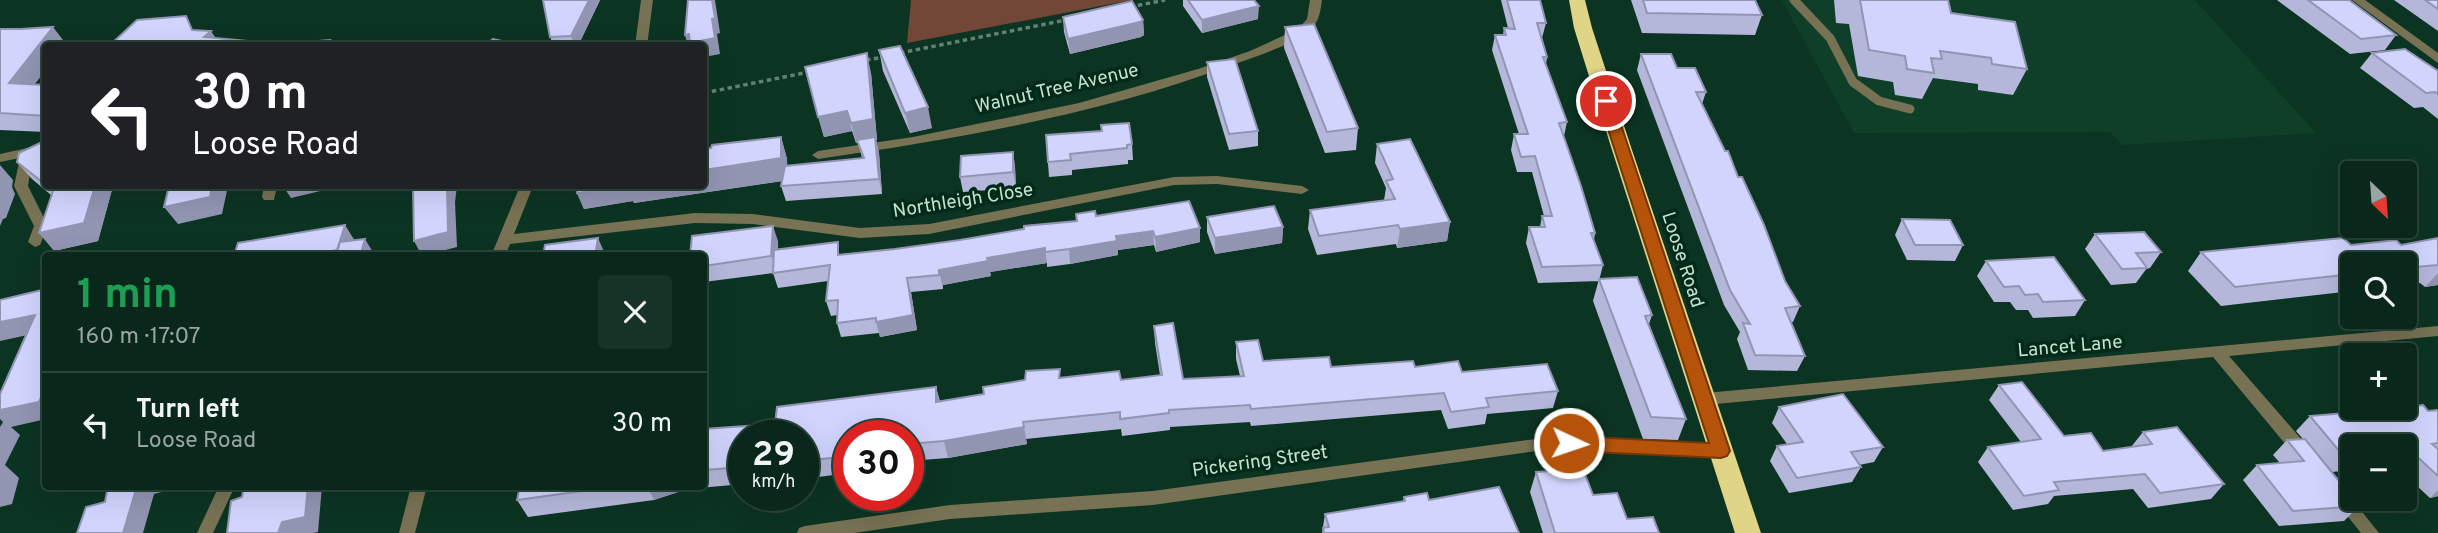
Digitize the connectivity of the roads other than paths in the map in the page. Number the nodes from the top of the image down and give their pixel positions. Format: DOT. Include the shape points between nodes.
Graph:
graph roads {
  1 [pos="647,0"];
  2 [pos="1316,0"];
  3 [pos="1577,0"];
  4 [pos="1794,0"];
  5 [pos="2358,0"];
  6 [pos="642,42"];
  7 [pos="2438,60"];
  8 [pos="1910,109"];
  9 [pos="42,149"];
  10 [pos="27,154"];
  11 [pos="818,155"];
  12 [pos="0,158"];
  13 [pos="525,189"];
  14 [pos="1302,190"];
  15 [pos="504,240"];
  16 [pos="35,242"];
  17 [pos="500,252"];
  18 [pos="2438,331"];
  19 [pos="2218,353"];
  20 [pos="1705,399"];
  21 [pos="1721,451"];
  22 [pos="225,490"];
  23 [pos="418,490"];
  24 [pos="205,533"];
  25 [pos="407,533"];
  26 [pos="805,533"];
  27 [pos="1748,533"];
  28 [pos="2371,533"];
  1 -- 6 [label="street"];
  2 -- 11 [label="street, Walnut Tree Avenue" via="1313,20 1302,31 1202,72 1081,107"];
  3 -- 20 [label="highway, Loose Road"];
  4 -- 8 [label="lane" via="1830,37 1853,82 1879,101"];
  5 -- 7 [label="street"];
  9 -- 10 [label="street"];
  10 -- 12 [label="street"];
  10 -- 16 [label="street" via="21,186 41,226"];
  13 -- 15 [label="street"];
  14 -- 15 [label="street, Northleigh Close" via="1217,180 1174,181 918,230 838,232 722,217"];
  15 -- 17 [label="street"];
  18 -- 19 [label="street, Lancet Lane"];
  19 -- 20 [label="street, Lancet Lane"];
  19 -- 28 [label="street"];
  20 -- 21 [label="highway, Loose Road"];
  21 -- 26 [label="street, Pickering Street" via="1550,443 1153,498 950,512"];
  21 -- 27 [label="highway, Loose Road"];
  22 -- 24 [label="street"];
  23 -- 25 [label="street"];
}
